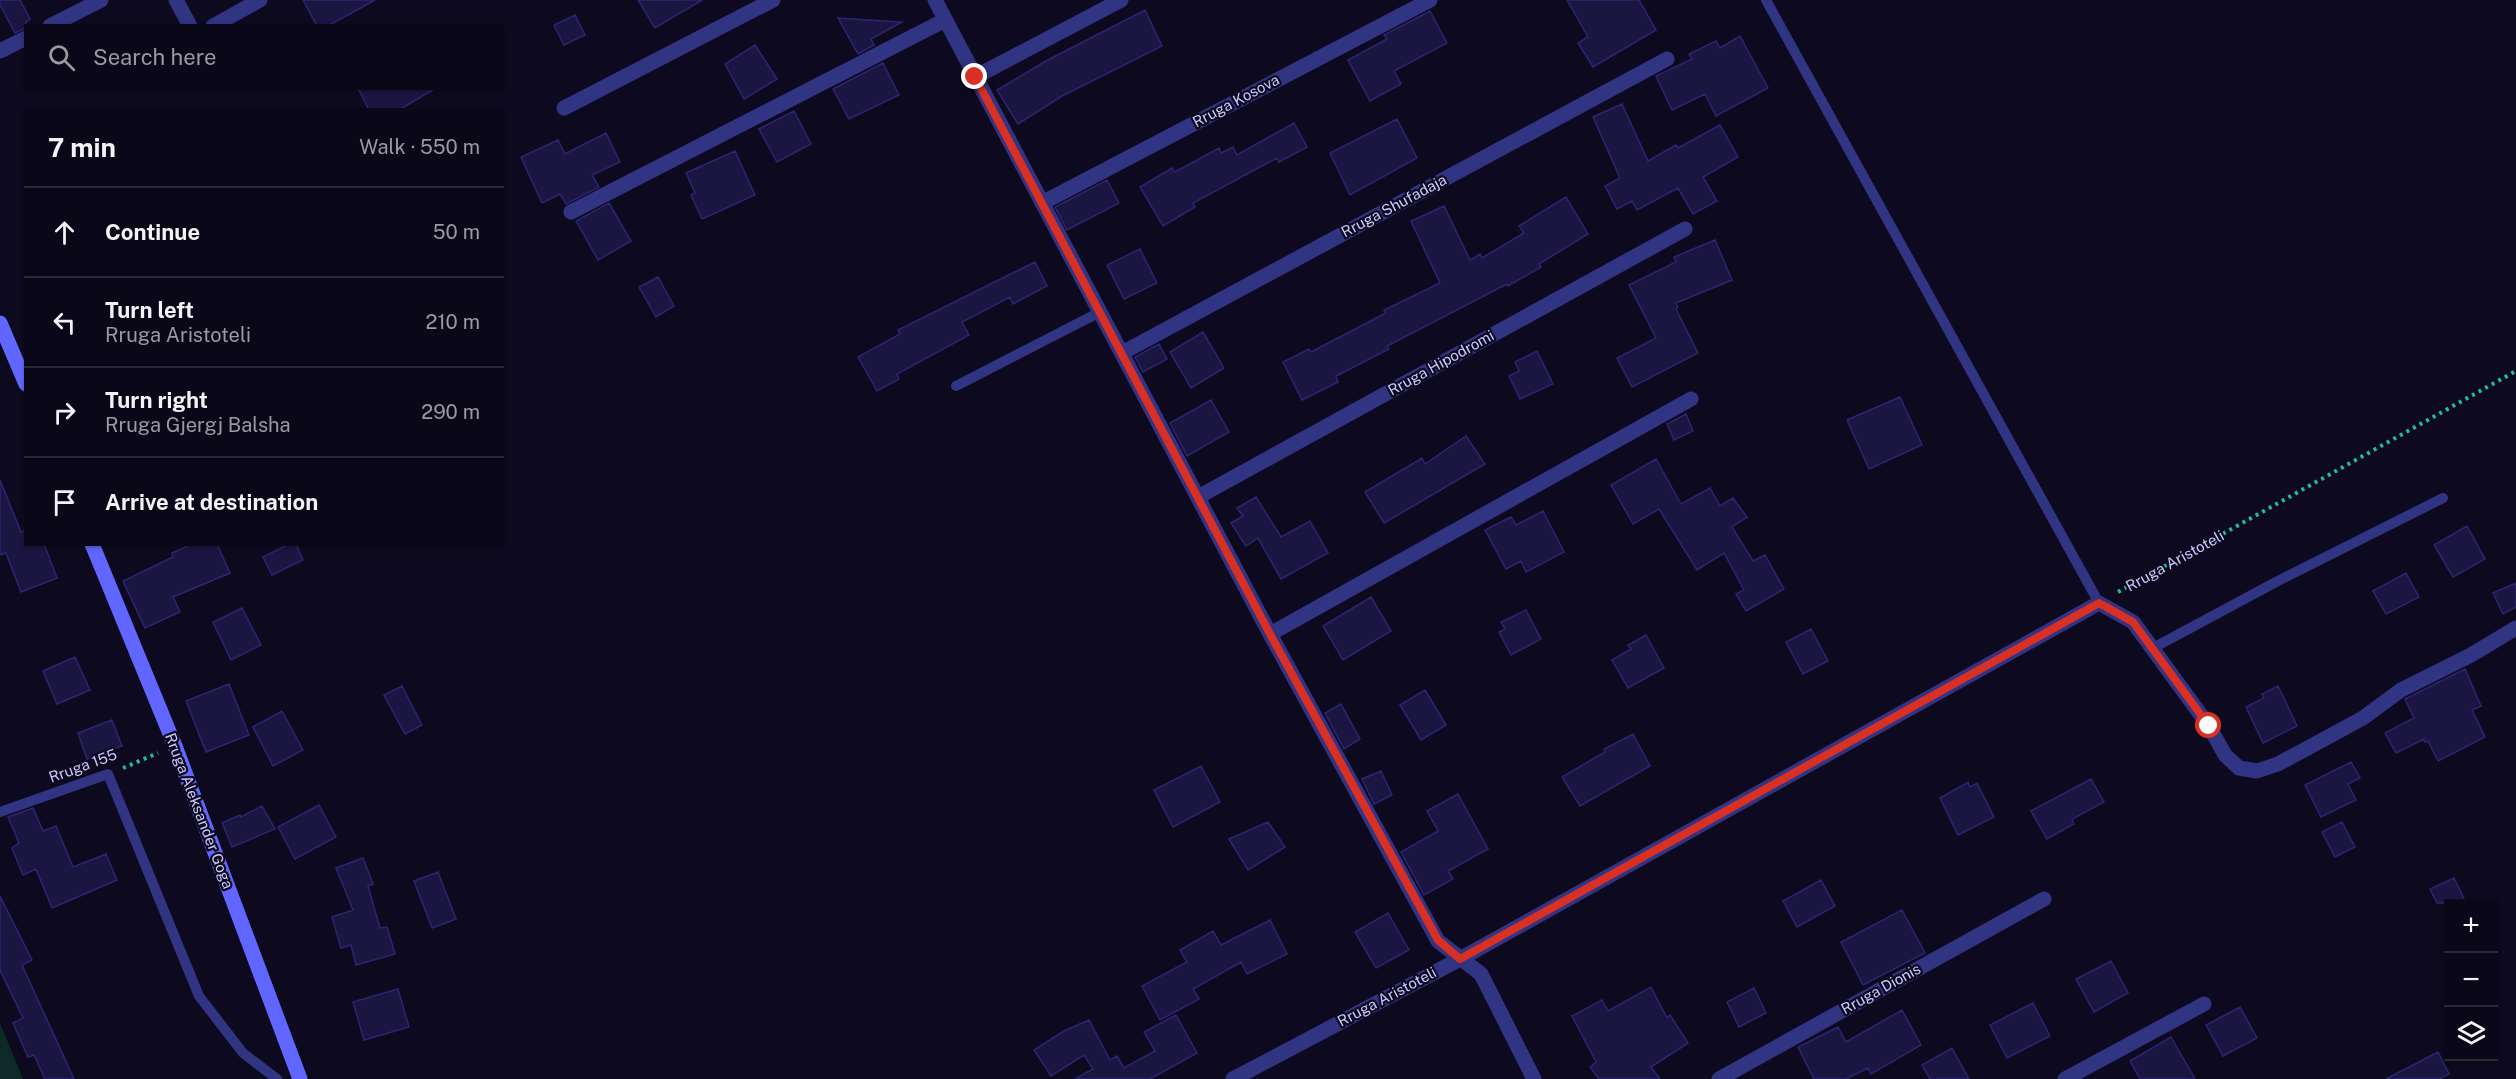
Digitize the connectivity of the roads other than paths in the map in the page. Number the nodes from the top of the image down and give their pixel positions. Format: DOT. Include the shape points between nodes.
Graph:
graph roads {
  1 [pos="101,0"];
  2 [pos="176,0"];
  3 [pos="260,0"];
  4 [pos="773,0"];
  5 [pos="935,0"];
  6 [pos="1121,0"];
  7 [pos="1430,0"];
  8 [pos="1766,0"];
  9 [pos="945,20"];
  10 [pos="54,24"];
  11 [pos="189,24"];
  12 [pos="217,24"];
  13 [pos="24,39"];
  14 [pos="0,51"];
  15 [pos="1667,59"];
  16 [pos="975,77"];
  17 [pos="564,108"];
  18 [pos="1042,203"];
  19 [pos="571,212"];
  20 [pos="1685,229"];
  21 [pos="1100,312"];
  22 [pos="0,323"];
  23 [pos="1122,353"];
  24 [pos="24,379"];
  25 [pos="956,386"];
  26 [pos="1691,399"];
  27 [pos="1198,497"];
  28 [pos="2443,498"];
  29 [pos="93,546"];
  30 [pos="2099,603"];
  31 [pos="2516,628"];
  32 [pos="1270,634"];
  33 [pos="2153,648"];
  34 [pos="0,812"];
  35 [pos="2044,899"];
  36 [pos="1460,959"];
  37 [pos="2204,1004"];
  38 [pos="277,1079"];
  39 [pos="300,1079"];
  40 [pos="1233,1079"];
  41 [pos="1534,1079"];
  42 [pos="1719,1079"];
  43 [pos="2065,1079"];
  1 -- 10 [label="street"];
  2 -- 11 [label="street"];
  3 -- 12 [label="street"];
  4 -- 17 [label="street"];
  5 -- 9 [label="street"];
  6 -- 16 [label="street"];
  7 -- 18 [label="street, Rruga Kosova"];
  8 -- 30 [label="lane"];
  9 -- 16 [label="street"];
  9 -- 19 [label="street"];
  13 -- 14 [label="street"];
  15 -- 23 [label="street, Rruga Shufadaja"];
  16 -- 18 [label="street"];
  18 -- 21 [label="street"];
  20 -- 27 [label="street, Rruga Hipodromi"];
  21 -- 23 [label="street"];
  21 -- 25 [label="lane"];
  22 -- 24 [label="main road"];
  23 -- 27 [label="street"];
  26 -- 32 [label="street"];
  27 -- 32 [label="street"];
  28 -- 33 [label="lane"];
  29 -- 39 [label="main road, Rruga Aleksander Goga" via="175,746"];
  30 -- 33 [label="street" via="2133,622"];
  30 -- 36 [label="street, Rruga Aristoteli"];
  31 -- 33 [label="street" via="2401,690 2354,723 2278,764 2257,771 2239,768 2225,755"];
  32 -- 36 [label="street" via="1438,940"];
  34 -- 38 [label="lane, Rruga 155" via="108,774 199,996 243,1053"];
  35 -- 42 [label="street, Rruga Dionis"];
  36 -- 40 [label="street, Rruga Aristoteli"];
  36 -- 41 [label="street" via="1481,974"];
  37 -- 43 [label="street"];
}
